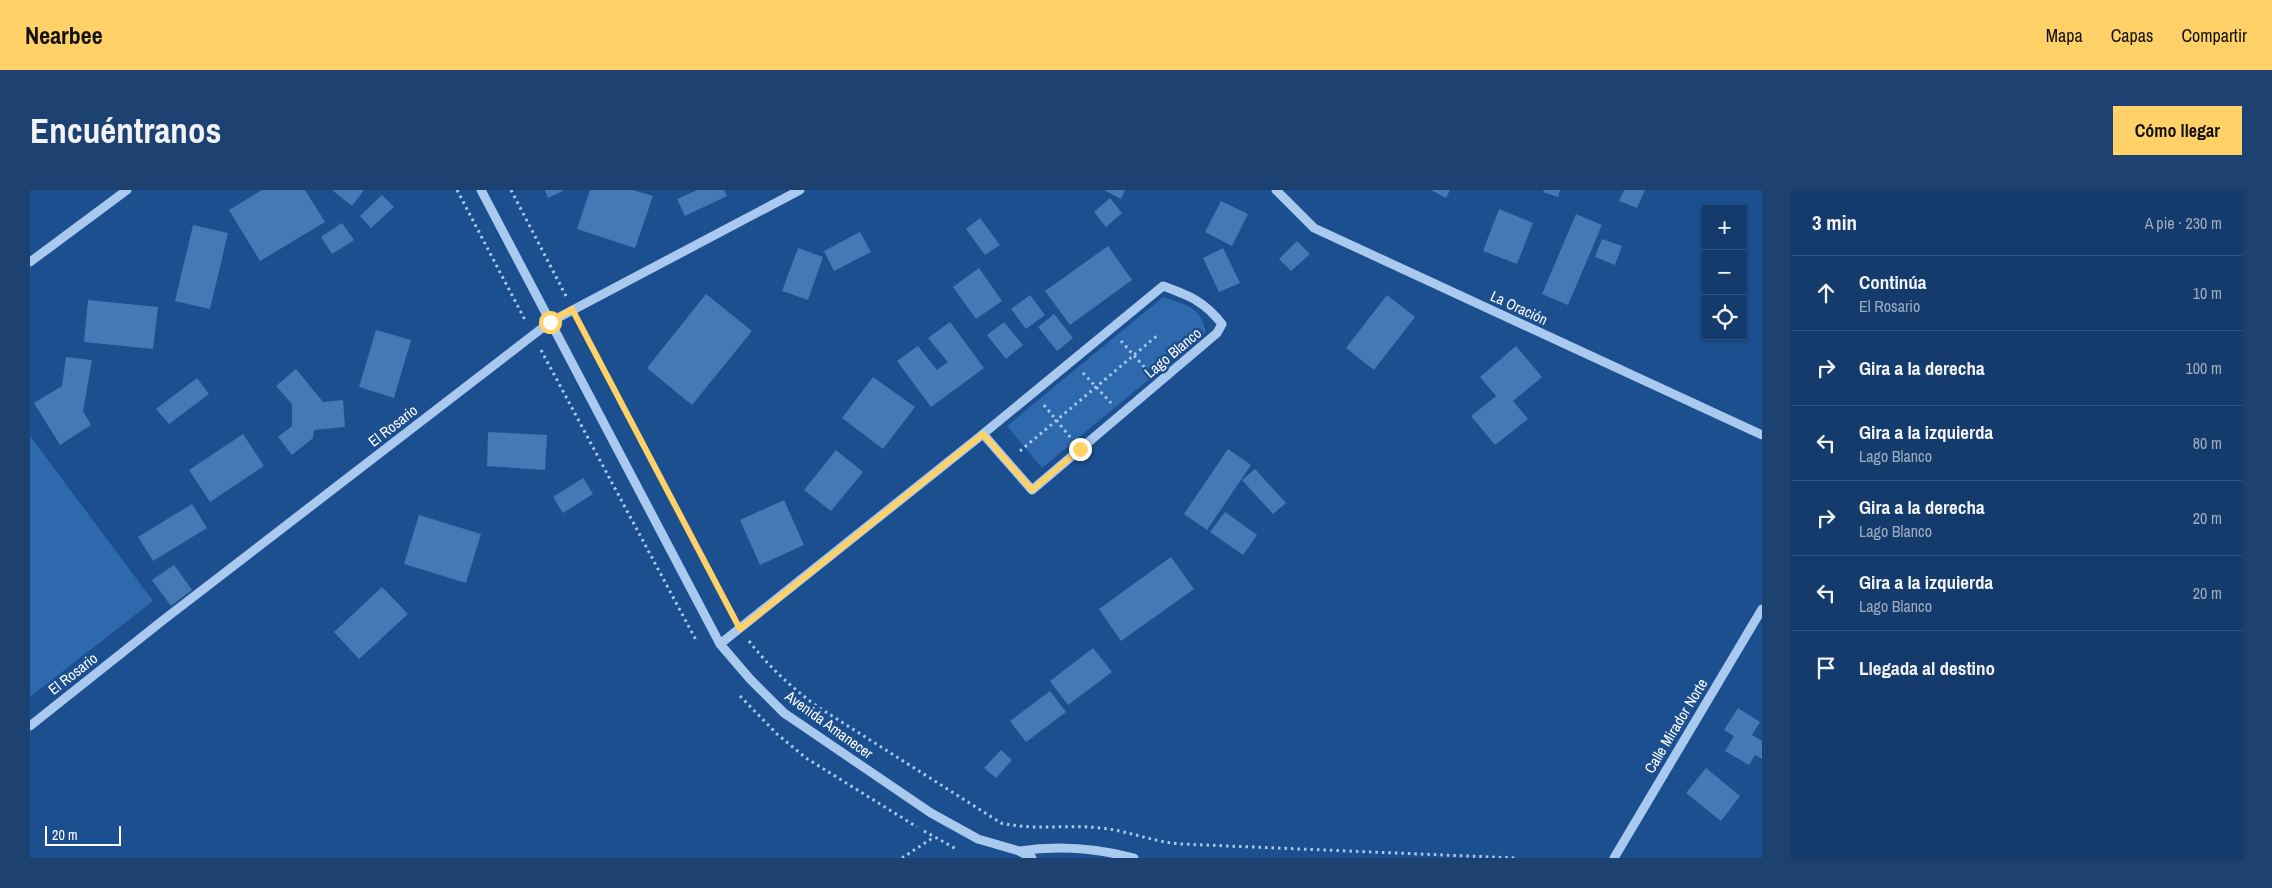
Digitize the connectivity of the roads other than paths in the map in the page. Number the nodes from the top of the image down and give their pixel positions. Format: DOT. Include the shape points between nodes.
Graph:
graph roads {
  1 [pos="127,190"];
  2 [pos="481,190"];
  3 [pos="800,190"];
  4 [pos="1276,190"];
  5 [pos="30,262"];
  6 [pos="550,322"];
  7 [pos="983,434"];
  8 [pos="1762,435"];
  9 [pos="1762,609"];
  10 [pos="720,644"];
  11 [pos="30,726"];
  12 [pos="1019,851"];
  13 [pos="1032,858"];
  14 [pos="1134,858"];
  15 [pos="1614,858"];
  1 -- 5 [label="street"];
  2 -- 6 [label="street, Avenida Amanecer"];
  3 -- 6 [label="street, El Rosario"];
  4 -- 8 [label="street, La Oración" via="1314,228"];
  6 -- 10 [label="street, Avenida Amanecer"];
  6 -- 11 [label="street, El Rosario"];
  7 -- 7 [label="street, Lago Blanco" via="1032,490 1217,333 1222,324 1194,298 1164,286"];
  7 -- 10 [label="street, Lago Blanco"];
  9 -- 15 [label="street, Calle Mirador Norte"];
  10 -- 12 [label="street, Avenida Amanecer" via="784,712 949,823 978,839"];
  12 -- 13 [label="street, Avenida Amanecer"];
  12 -- 14 [label="street, Avenida Amanecer" via="1080,847"];
}
